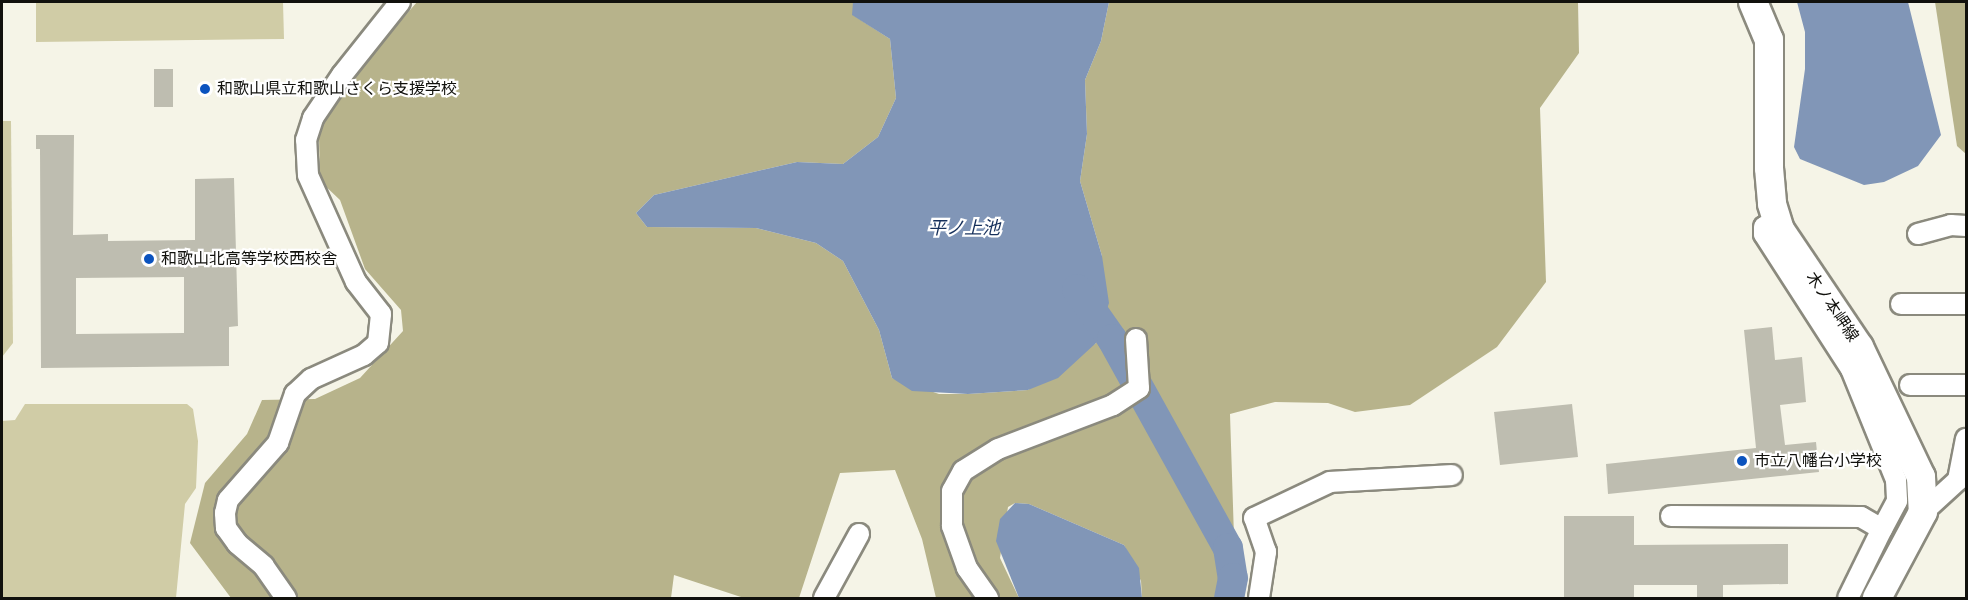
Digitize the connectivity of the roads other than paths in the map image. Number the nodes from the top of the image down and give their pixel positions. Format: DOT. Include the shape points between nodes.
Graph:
graph roads {
  1 [pos="400,2"];
  2 [pos="1753,2"];
  3 [pos="1777,221"];
  4 [pos="1966,226"];
  5 [pos="1918,234"];
  6 [pos="1901,304"];
  7 [pos="1966,304"];
  8 [pos="1136,339"];
  9 [pos="1910,385"];
  10 [pos="1966,385"];
  11 [pos="1966,439"];
  12 [pos="1452,475"];
  13 [pos="1923,512"];
  14 [pos="1671,516"];
  15 [pos="1882,529"];
  16 [pos="859,534"];
  17 [pos="286,598"];
  18 [pos="824,598"];
  19 [pos="988,598"];
  20 [pos="1259,598"];
  21 [pos="1848,598"];
  22 [pos="1877,598"];
  1 -- 17 [label="street" via="342,75 313,118 306,140 308,175 356,282 381,314 378,343 364,356 311,379 295,394 278,443 228,500 225,513 226,528 264,566"];
  2 -- 3 [label="main road, 木ノ本岬線" via="1769,40 1769,168"];
  3 -- 13 [label="main road, 木ノ本岬線" via="1859,347 1921,477"];
  3 -- 15 [label="street" via="1764,227 1764,234 1851,369 1896,480 1897,501"];
  4 -- 5 [label="street" via="1951,225"];
  6 -- 7 [label="street"];
  8 -- 19 [label="street" via="1140,388 1113,405 998,449 963,471 952,491 952,526 967,568"];
  9 -- 10 [label="street"];
  11 -- 13 [label="street" via="1958,480"];
  12 -- 20 [label="street" via="1330,482 1254,518 1266,552"];
  13 -- 22 [label="main road"];
  14 -- 15 [label="street" via="1861,517"];
  15 -- 21 [label="street"];
  16 -- 18 [label="street"];
}
